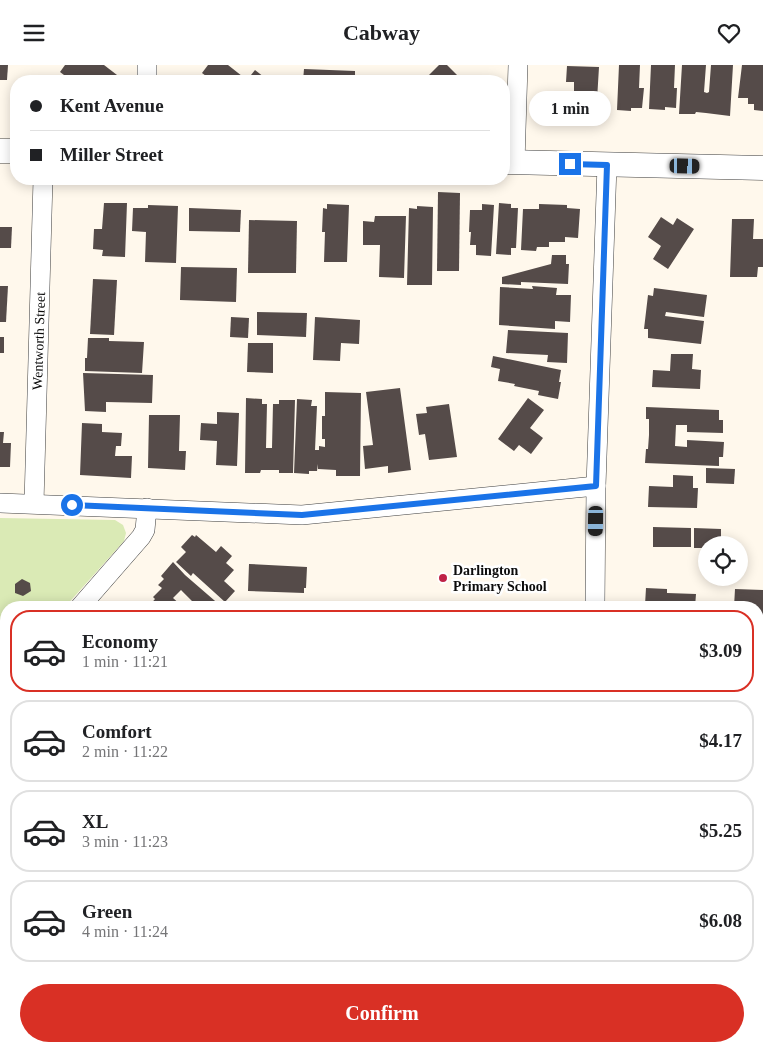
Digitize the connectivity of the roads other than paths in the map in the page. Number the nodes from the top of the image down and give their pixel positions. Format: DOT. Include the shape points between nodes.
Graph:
graph roads {
  1 [pos="518,65"];
  2 [pos="510,162"];
  3 [pos="607,165"];
  4 [pos="763,168"];
  5 [pos="43,185"];
  6 [pos="596,486"];
  7 [pos="0,503"];
  8 [pos="34,503"];
  9 [pos="148,508"];
  10 [pos="85,601"];
  11 [pos="595,601"];
  1 -- 2 [label="street"];
  2 -- 3 [label="street"];
  3 -- 4 [label="street"];
  3 -- 6 [label="street"];
  5 -- 8 [label="street, Wentworth Street"];
  6 -- 9 [label="street" via="302,515"];
  6 -- 11 [label="street"];
  7 -- 8 [label="street"];
  8 -- 9 [label="street"];
  9 -- 10 [label="street" via="141,537"];
}
